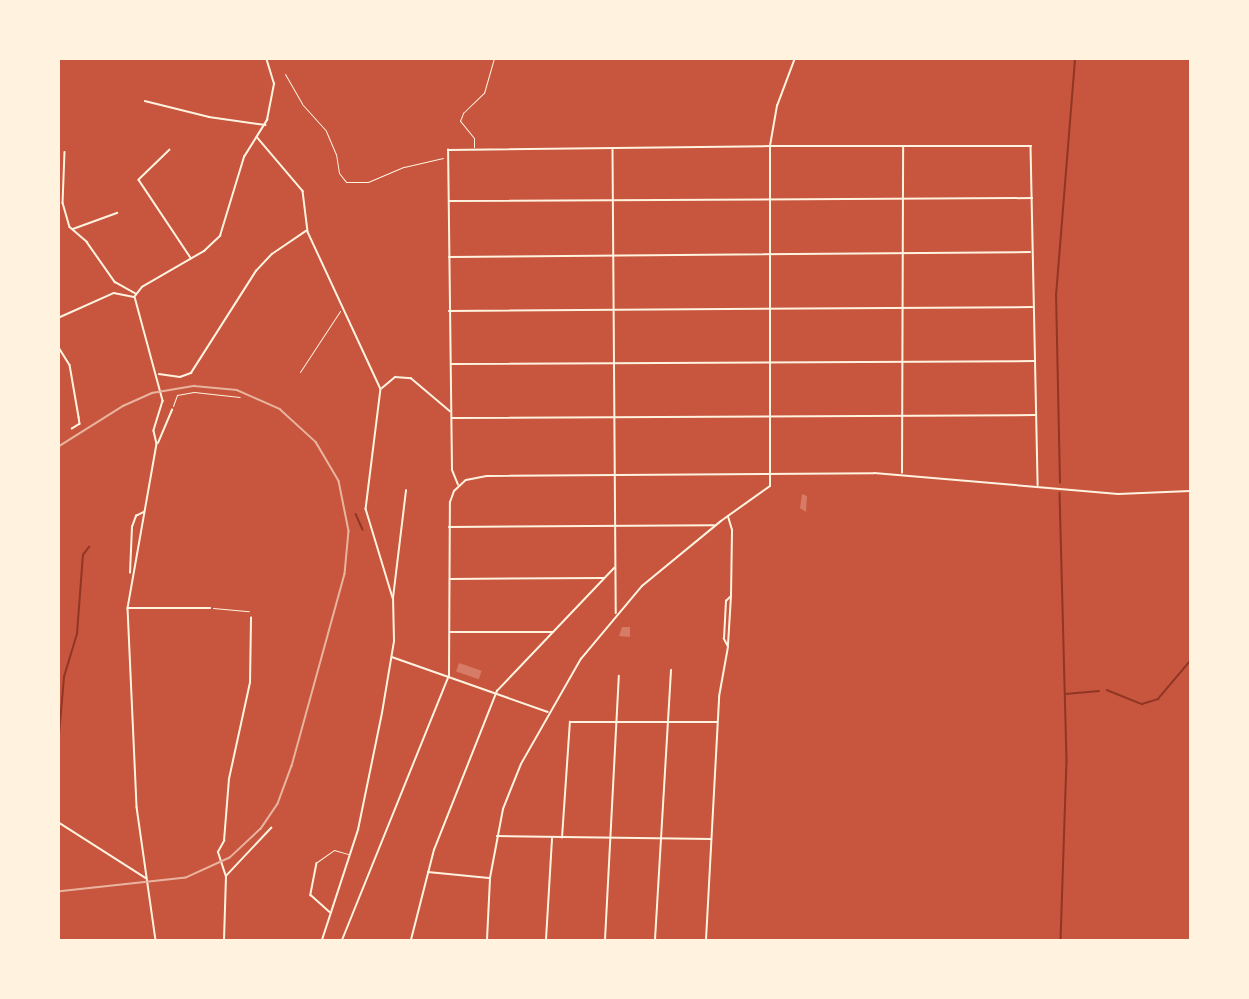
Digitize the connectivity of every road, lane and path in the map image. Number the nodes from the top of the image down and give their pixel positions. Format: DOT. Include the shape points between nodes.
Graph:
graph roads {
  1 [pos="266,58"];
  2 [pos="494,58"];
  3 [pos="795,58"];
  4 [pos="285,74"];
  5 [pos="145,101"];
  6 [pos="265,125"];
  7 [pos="257,137"];
  8 [pos="770,146"];
  9 [pos="903,147"];
  10 [pos="474,148"];
  11 [pos="613,148"];
  12 [pos="170,150"];
  13 [pos="65,152"];
  14 [pos="447,156"];
  15 [pos="1032,198"];
  16 [pos="903,199"];
  17 [pos="614,200"];
  18 [pos="771,200"];
  19 [pos="448,201"];
  20 [pos="117,213"];
  21 [pos="73,230"];
  22 [pos="308,232"];
  23 [pos="1031,252"];
  24 [pos="771,254"];
  25 [pos="903,254"];
  26 [pos="614,255"];
  27 [pos="448,257"];
  28 [pos="192,259"];
  29 [pos="135,293"];
  30 [pos="135,297"];
  31 [pos="343,307"];
  32 [pos="1033,307"];
  33 [pos="771,308"];
  34 [pos="903,308"];
  35 [pos="614,309"];
  36 [pos="449,311"];
  37 [pos="58,318"];
  38 [pos="58,346"];
  39 [pos="903,361"];
  40 [pos="1035,361"];
  41 [pos="771,362"];
  42 [pos="614,363"];
  43 [pos="450,364"];
  44 [pos="300,372"];
  45 [pos="159,374"];
  46 [pos="381,389"];
  47 [pos="240,397"];
  48 [pos="172,410"];
  49 [pos="450,412"];
  50 [pos="772,415"];
  51 [pos="903,415"];
  52 [pos="1035,415"];
  53 [pos="615,417"];
  54 [pos="451,418"];
  55 [pos="72,429"];
  56 [pos="157,444"];
  57 [pos="902,473"];
  58 [pos="771,475"];
  59 [pos="615,476"];
  60 [pos="458,486"];
  61 [pos="1038,486"];
  62 [pos="406,491"];
  63 [pos="1191,491"];
  64 [pos="145,512"];
  65 [pos="727,516"];
  66 [pos="615,525"];
  67 [pos="715,525"];
  68 [pos="132,527"];
  69 [pos="449,527"];
  70 [pos="141,529"];
  71 [pos="129,541"];
  72 [pos="138,542"];
  73 [pos="615,567"];
  74 [pos="131,577"];
  75 [pos="604,578"];
  76 [pos="449,579"];
  77 [pos="731,596"];
  78 [pos="393,598"];
  79 [pos="128,608"];
  80 [pos="210,608"];
  81 [pos="249,612"];
  82 [pos="616,614"];
  83 [pos="251,618"];
  84 [pos="449,632"];
  85 [pos="553,632"];
  86 [pos="728,646"];
  87 [pos="392,657"];
  88 [pos="671,670"];
  89 [pos="449,675"];
  90 [pos="619,676"];
  91 [pos="497,692"];
  92 [pos="549,712"];
  93 [pos="618,722"];
  94 [pos="668,722"];
  95 [pos="718,722"];
  96 [pos="58,822"];
  97 [pos="271,828"];
  98 [pos="496,836"];
  99 [pos="552,838"];
  100 [pos="562,838"];
  101 [pos="612,838"];
  102 [pos="662,838"];
  103 [pos="712,839"];
  104 [pos="350,854"];
  105 [pos="317,862"];
  106 [pos="427,872"];
  107 [pos="225,875"];
  108 [pos="490,878"];
  109 [pos="146,879"];
  110 [pos="331,912"];
  111 [pos="156,940"];
  112 [pos="224,940"];
  113 [pos="322,940"];
  114 [pos="342,940"];
  115 [pos="411,940"];
  116 [pos="487,940"];
  117 [pos="546,940"];
  118 [pos="605,940"];
  119 [pos="655,940"];
  120 [pos="706,940"];
  1 -- 6 [label="street" via="274,84"];
  2 -- 10 [label="path" via="483,93 460,121 474,138"];
  3 -- 8 [label="street" via="777,106"];
  4 -- 14 [label="path" via="302,104 326,131 339,173 346,182 368,182 404,166"];
  5 -- 6 [label="street" via="209,117"];
  6 -- 7 [label="street"];
  7 -- 22 [label="street" via="303,191"];
  7 -- 28 [label="street" via="244,157 220,236"];
  8 -- 9 [label="street"];
  8 -- 11 [label="street"];
  8 -- 18 [label="street"];
  9 -- 15 [label="street" via="1031,146"];
  9 -- 16 [label="street"];
  10 -- 11 [label="street"];
  10 -- 14 [label="street" via="447,152"];
  11 -- 17 [label="street"];
  12 -- 28 [label="street" via="157,167 140,178"];
  13 -- 21 [label="street" via="63,203"];
  14 -- 19 [label="street"];
  15 -- 16 [label="street"];
  15 -- 23 [label="street" via="1036,245"];
  16 -- 18 [label="street"];
  16 -- 25 [label="street"];
  17 -- 18 [label="street"];
  17 -- 19 [label="street"];
  17 -- 26 [label="street"];
  18 -- 24 [label="street"];
  19 -- 27 [label="street"];
  20 -- 21 [label="street"];
  21 -- 29 [label="street" via="87,242 115,282"];
  22 -- 31 [label="street"];
  22 -- 45 [label="street" via="302,231 256,271 192,373 180,377"];
  23 -- 25 [label="street"];
  23 -- 32 [label="street"];
  24 -- 25 [label="street"];
  24 -- 26 [label="street"];
  24 -- 33 [label="street"];
  25 -- 34 [label="street"];
  26 -- 27 [label="street"];
  26 -- 35 [label="street"];
  27 -- 36 [label="street"];
  28 -- 29 [label="street"];
  29 -- 30 [label="street"];
  30 -- 37 [label="street" via="114,292"];
  30 -- 45 [label="street"];
  31 -- 44 [label="path"];
  31 -- 46 [label="street"];
  32 -- 34 [label="street"];
  32 -- 40 [label="street"];
  33 -- 34 [label="street"];
  33 -- 35 [label="street"];
  33 -- 41 [label="street"];
  34 -- 39 [label="street"];
  35 -- 36 [label="street"];
  35 -- 42 [label="street"];
  36 -- 43 [label="street"];
  38 -- 55 [label="street" via="70,365 79,417 80,424"];
  39 -- 40 [label="street"];
  39 -- 41 [label="street"];
  39 -- 51 [label="street"];
  40 -- 52 [label="street"];
  41 -- 42 [label="street"];
  41 -- 50 [label="street"];
  42 -- 43 [label="street"];
  42 -- 53 [label="street"];
  43 -- 49 [label="street"];
  45 -- 56 [label="street" via="163,401 154,431"];
  46 -- 49 [label="street" via="395,377 411,378"];
  46 -- 78 [label="street" via="366,515"];
  47 -- 48 [label="path" via="201,391 180,394"];
  48 -- 56 [label="street" via="164,436"];
  49 -- 54 [label="street"];
  50 -- 51 [label="street"];
  50 -- 53 [label="street"];
  50 -- 58 [label="street"];
  51 -- 52 [label="street"];
  51 -- 57 [label="street"];
  52 -- 61 [label="street"];
  53 -- 54 [label="street"];
  53 -- 59 [label="street"];
  54 -- 60 [label="street" via="452,470"];
  56 -- 64 [label="street"];
  57 -- 58 [label="street"];
  57 -- 61 [label="street"];
  58 -- 59 [label="street"];
  58 -- 65 [label="street" via="769,488"];
  59 -- 60 [label="street" via="480,477"];
  59 -- 66 [label="street"];
  60 -- 69 [label="street" via="450,502"];
  61 -- 63 [label="street" via="1130,495"];
  62 -- 78 [label="street"];
  64 -- 68 [label="street" via="136,516"];
  64 -- 70 [label="street"];
  65 -- 67 [label="street"];
  65 -- 77 [label="street" via="732,530"];
  66 -- 67 [label="street"];
  66 -- 69 [label="street"];
  66 -- 73 [label="street"];
  67 -- 82 [label="street" via="642,586"];
  68 -- 70 [label="street"];
  68 -- 71 [label="street"];
  69 -- 76 [label="street"];
  70 -- 72 [label="street"];
  71 -- 72 [label="street"];
  71 -- 74 [label="street"];
  72 -- 74 [label="street"];
  73 -- 75 [label="street"];
  73 -- 82 [label="street"];
  74 -- 79 [label="street"];
  75 -- 76 [label="street"];
  75 -- 85 [label="street"];
  76 -- 84 [label="street"];
  77 -- 86 [label="street"];
  77 -- 86 [label="street" via="726,601 724,639"];
  78 -- 87 [label="street" via="396,627"];
  79 -- 80 [label="street"];
  79 -- 109 [label="street" via="137,807"];
  80 -- 81 [label="path"];
  82 -- 92 [label="street" via="581,659"];
  83 -- 107 [label="street" via="250,683 229,779 224,841 218,856"];
  84 -- 85 [label="street"];
  84 -- 89 [label="street"];
  85 -- 91 [label="street"];
  86 -- 95 [label="street"];
  87 -- 89 [label="street"];
  87 -- 104 [label="street" via="366,794"];
  88 -- 94 [label="street"];
  89 -- 91 [label="street"];
  89 -- 114 [label="street"];
  90 -- 93 [label="street"];
  91 -- 92 [label="street"];
  91 -- 106 [label="street"];
  92 -- 98 [label="street" via="511,786"];
  93 -- 94 [label="street"];
  93 -- 100 [label="street" via="569,723"];
  93 -- 101 [label="street"];
  94 -- 95 [label="street"];
  94 -- 102 [label="street"];
  95 -- 103 [label="street"];
  96 -- 109 [label="street"];
  97 -- 107 [label="street"];
  98 -- 99 [label="street"];
  98 -- 108 [label="street"];
  99 -- 100 [label="street"];
  99 -- 117 [label="street"];
  100 -- 101 [label="street"];
  101 -- 102 [label="street"];
  101 -- 118 [label="street"];
  102 -- 103 [label="street"];
  102 -- 119 [label="street"];
  103 -- 120 [label="street"];
  104 -- 105 [label="lane" via="334,850"];
  104 -- 110 [label="street"];
  105 -- 110 [label="street" via="311,895"];
  106 -- 108 [label="street"];
  106 -- 115 [label="street"];
  107 -- 112 [label="street"];
  108 -- 116 [label="street"];
  109 -- 111 [label="street"];
  110 -- 113 [label="street"];
}
